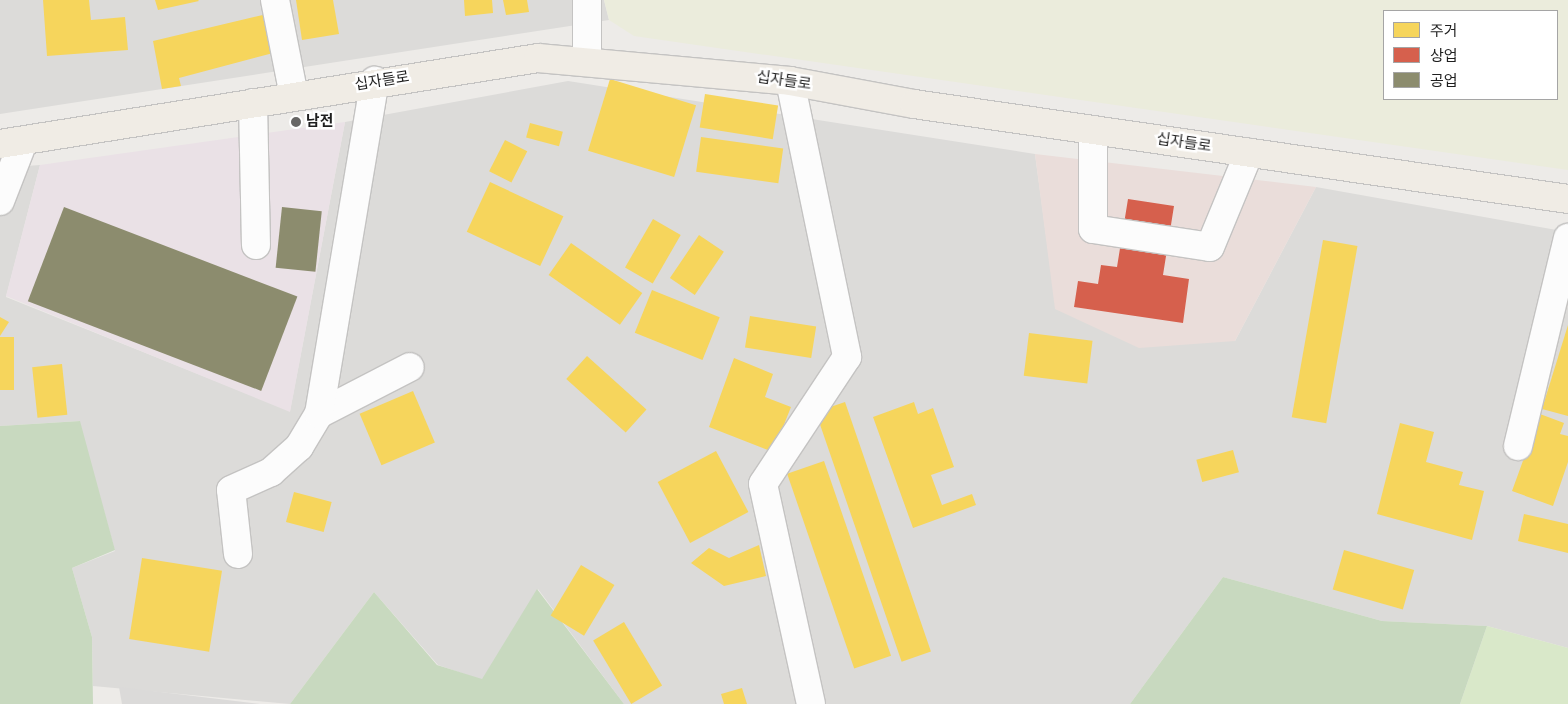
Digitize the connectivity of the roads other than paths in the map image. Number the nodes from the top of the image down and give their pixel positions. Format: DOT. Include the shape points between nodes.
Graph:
graph roads {
  1 [pos="275,0"];
  2 [pos="587,0"];
  3 [pos="587,60"];
  4 [pos="790,80"];
  5 [pos="375,81"];
  6 [pos="294,96"];
  7 [pos="253,103"];
  8 [pos="1093,130"];
  9 [pos="12,143"];
  10 [pos="1249,153"];
  11 [pos="1568,199"];
  12 [pos="0,201"];
  13 [pos="1568,238"];
  14 [pos="256,245"];
  15 [pos="410,367"];
  16 [pos="319,414"];
  17 [pos="1518,446"];
  18 [pos="238,554"];
  19 [pos="811,704"];
  1 -- 6 [label="street"];
  2 -- 3 [label="street"];
  3 -- 4 [label="main road, 십자들로"];
  3 -- 5 [label="main road, 십자들로" via="538,58"];
  4 -- 8 [label="main road, 십자들로"];
  4 -- 19 [label="street" via="847,357 763,484"];
  5 -- 6 [label="main road, 십자들로"];
  5 -- 16 [label="street"];
  6 -- 7 [label="main road, 십자들로"];
  7 -- 9 [label="main road, 십자들로"];
  7 -- 14 [label="street"];
  8 -- 10 [label="main road, 십자들로"];
  8 -- 10 [label="street" via="1093,229 1210,247"];
  9 -- 12 [label="street"];
  10 -- 11 [label="main road, 십자들로"];
  13 -- 17 [label="street"];
  15 -- 16 [label="street"];
  16 -- 18 [label="street" via="299,447 271,472 231,490"];
}
